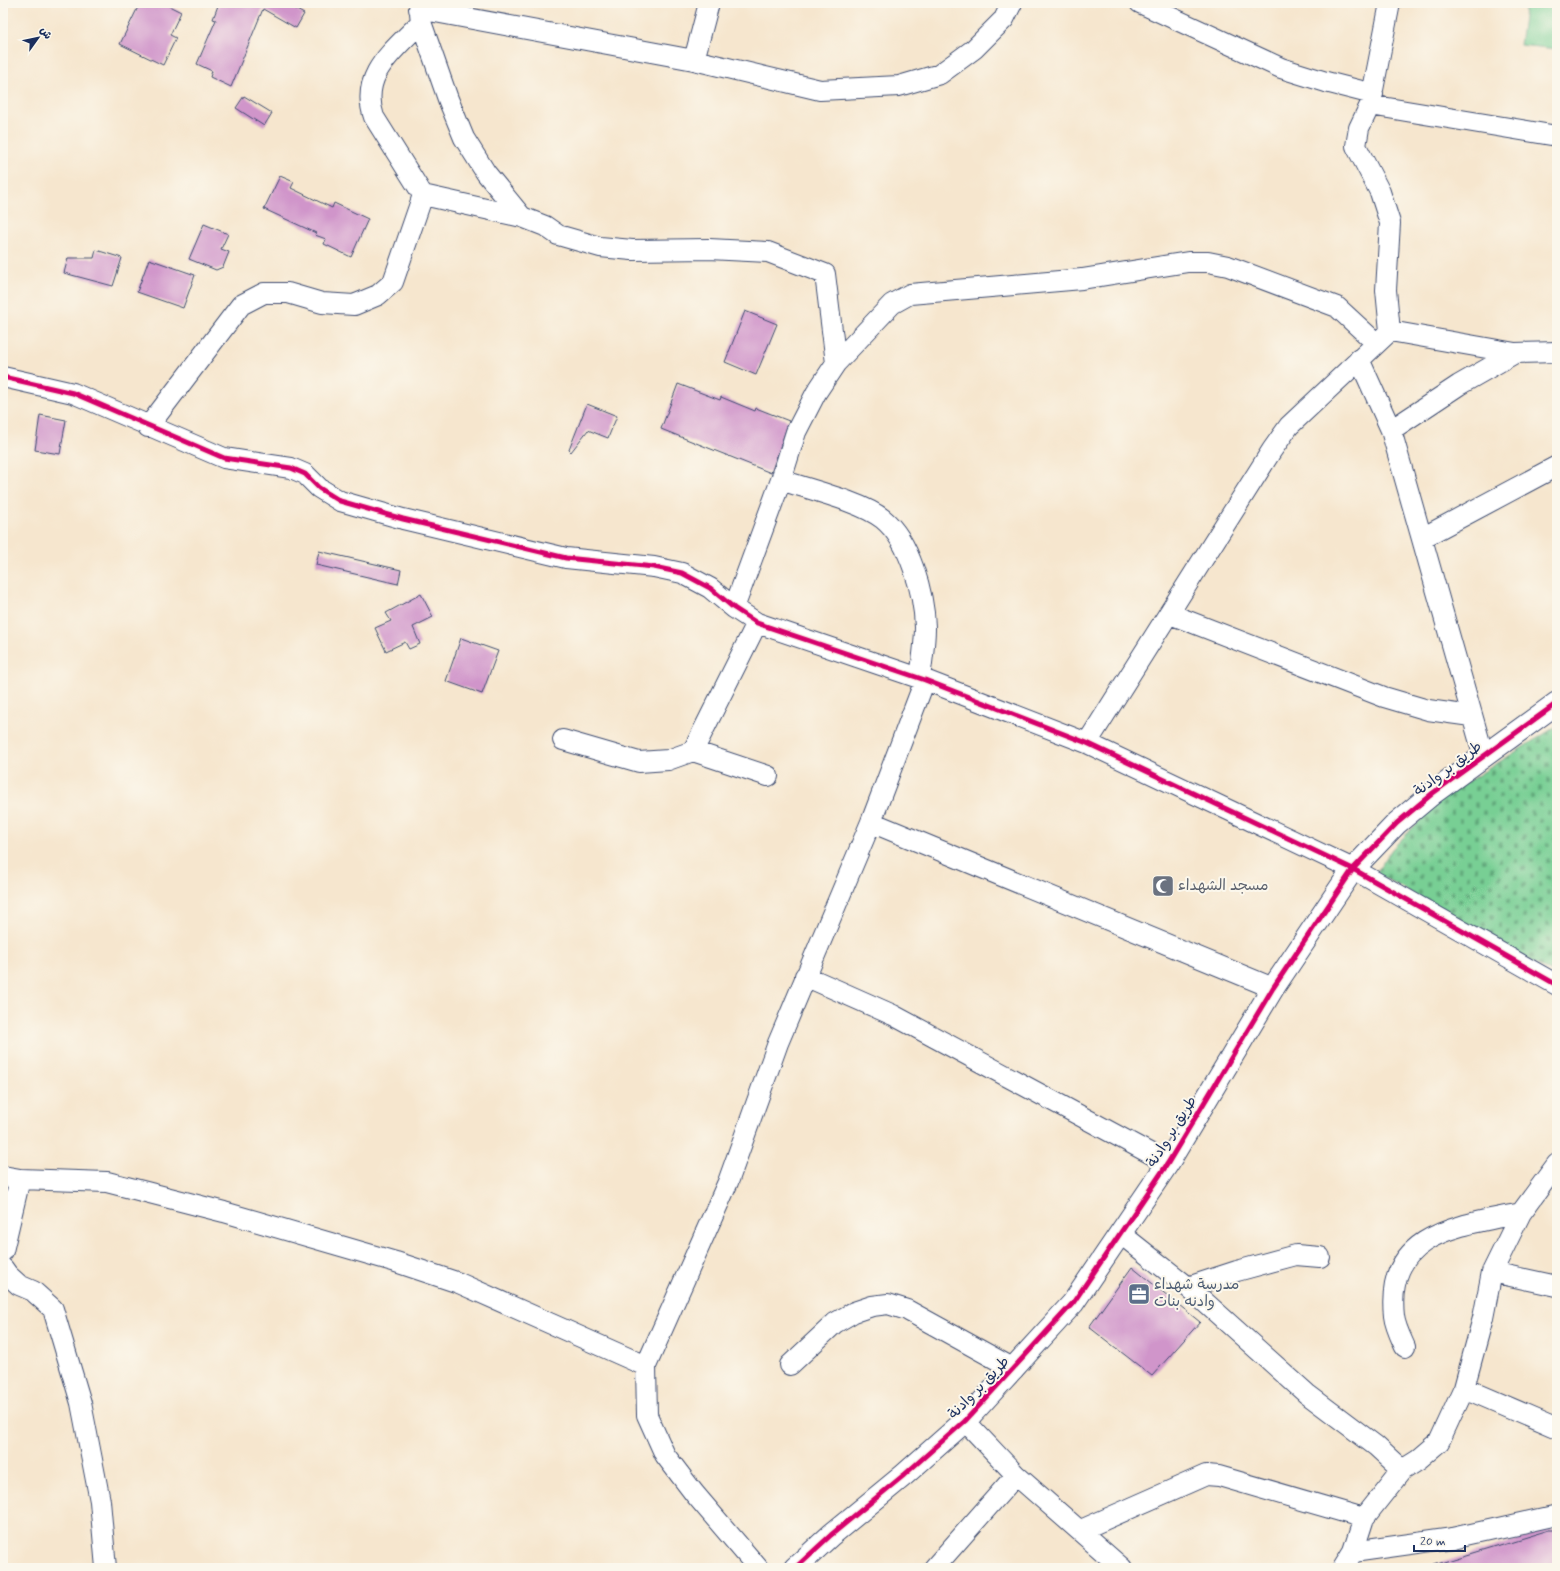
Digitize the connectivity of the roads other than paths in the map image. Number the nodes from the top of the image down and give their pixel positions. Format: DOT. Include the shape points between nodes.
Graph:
graph roads {
  1 [pos="709,3"];
  2 [pos="1012,3"];
  3 [pos="1140,3"];
  4 [pos="1390,3"];
  5 [pos="420,11"];
  6 [pos="694,60"];
  7 [pos="1372,99"];
  8 [pos="1557,136"];
  9 [pos="423,194"];
  10 [pos="522,217"];
  11 [pos="1383,337"];
  12 [pos="1557,352"];
  13 [pos="1515,353"];
  14 [pos="1358,360"];
  15 [pos="836,364"];
  16 [pos="3,377"];
  17 [pos="148,427"];
  18 [pos="1391,430"];
  19 [pos="1557,466"];
  20 [pos="781,480"];
  21 [pos="1422,538"];
  22 [pos="734,608"];
  23 [pos="1170,614"];
  24 [pos="757,623"];
  25 [pos="923,679"];
  26 [pos="1557,704"];
  27 [pos="1471,716"];
  28 [pos="563,740"];
  29 [pos="1087,743"];
  30 [pos="693,750"];
  31 [pos="1484,757"];
  32 [pos="768,776"];
  33 [pos="871,822"];
  34 [pos="1353,869"];
  35 [pos="805,976"];
  36 [pos="1557,985"];
  37 [pos="1273,988"];
  38 [pos="1168,1163"];
  39 [pos="1557,1164"];
  40 [pos="11,1177"];
  41 [pos="1521,1213"];
  42 [pos="1121,1234"];
  43 [pos="3,1250"];
  44 [pos="1320,1257"];
  45 [pos="3,1268"];
  46 [pos="1492,1272"];
  47 [pos="1557,1286"];
  48 [pos="1188,1287"];
  49 [pos="1405,1348"];
  50 [pos="790,1365"];
  51 [pos="646,1366"];
  52 [pos="1014,1369"];
  53 [pos="1464,1388"];
  54 [pos="965,1421"];
  55 [pos="1557,1428"];
  56 [pos="1402,1470"];
  57 [pos="1016,1475"];
  58 [pos="1557,1515"];
  59 [pos="1364,1518"];
  60 [pos="1082,1530"];
  61 [pos="1348,1560"];
  62 [pos="106,1568"];
  63 [pos="758,1568"];
  64 [pos="795,1568"];
  65 [pos="934,1568"];
  66 [pos="1121,1568"];
  1 -- 6 [label="street"];
  2 -- 6 [label="street" via="1004,19 974,49 940,74 899,86 820,90"];
  3 -- 7 [label="street" via="1281,68"];
  4 -- 7 [label="street"];
  5 -- 6 [label="street"];
  5 -- 9 [label="street" via="380,66 370,85 370,104 378,124"];
  5 -- 10 [label="street" via="448,100 464,138 486,173"];
  7 -- 8 [label="street"];
  7 -- 11 [label="street" via="1359,128 1356,146 1380,192 1390,223"];
  9 -- 10 [label="street"];
  9 -- 17 [label="street" via="393,282 383,291 354,305 322,304 288,293 264,293 241,305"];
  10 -- 15 [label="street" via="545,226 558,236 600,247 632,250 710,249 768,252 825,274"];
  11 -- 13 [label="street"];
  11 -- 14 [label="street"];
  11 -- 15 [label="street" via="1332,305 1228,266 1188,262 1082,279 910,294 892,304"];
  12 -- 13 [label="street"];
  13 -- 18 [label="street" via="1459,385"];
  14 -- 18 [label="street"];
  14 -- 23 [label="street" via="1289,426"];
  15 -- 20 [label="street" via="816,393 796,432"];
  16 -- 17 [label="street" via="73,393"];
  17 -- 22 [label="street" via="224,458 291,468 305,474 319,488 340,501 403,519 566,558 654,567 682,573 710,588"];
  18 -- 21 [label="street"];
  19 -- 21 [label="street"];
  20 -- 22 [label="street"];
  20 -- 25 [label="street" via="862,507 882,519 896,534 919,584 925,627"];
  21 -- 27 [label="street"];
  22 -- 24 [label="street"];
  23 -- 27 [label="street" via="1384,697 1428,710"];
  23 -- 29 [label="street"];
  24 -- 25 [label="street"];
  24 -- 30 [label="street"];
  25 -- 29 [label="street"];
  25 -- 33 [label="street"];
  26 -- 31 [label="street, طريق بر وادنة"];
  27 -- 31 [label="street"];
  28 -- 30 [label="street" via="639,762 668,760"];
  29 -- 34 [label="street"];
  30 -- 32 [label="street"];
  31 -- 34 [label="street, طريق بر وادنة" via="1396,823"];
  33 -- 35 [label="street"];
  33 -- 37 [label="street"];
  34 -- 36 [label="street"];
  34 -- 37 [label="street, طريق بر وادنة"];
  35 -- 38 [label="street" via="893,1015"];
  35 -- 51 [label="street" via="728,1182"];
  37 -- 38 [label="street, طريق بر وادنة"];
  38 -- 42 [label="street, طريق بر وادنة"];
  39 -- 41 [label="street"];
  40 -- 43 [label="street"];
  40 -- 51 [label="street" via="107,1182 224,1212 396,1262 459,1283"];
  41 -- 46 [label="street"];
  41 -- 49 [label="street" via="1454,1228 1426,1239 1415,1248 1397,1276 1394,1298 1394,1317"];
  42 -- 48 [label="street"];
  42 -- 52 [label="street, طريق بر وادنة" via="1073,1303"];
  44 -- 48 [label="street" via="1296,1255"];
  45 -- 62 [label="street" via="19,1285 33,1291 54,1309 82,1410 100,1501"];
  46 -- 47 [label="street"];
  46 -- 53 [label="street"];
  48 -- 56 [label="street" via="1308,1394 1376,1446"];
  50 -- 52 [label="street" via="835,1323 860,1310 888,1304 907,1310"];
  51 -- 63 [label="street" via="647,1415 665,1455"];
  52 -- 54 [label="street, طريق بر وادنة"];
  53 -- 55 [label="street"];
  53 -- 56 [label="street" via="1439,1442"];
  54 -- 57 [label="street"];
  54 -- 64 [label="street, طريق بر وادنة" via="831,1534"];
  56 -- 59 [label="street"];
  57 -- 60 [label="street"];
  57 -- 65 [label="street"];
  58 -- 61 [label="street"];
  59 -- 60 [label="street" via="1220,1476 1206,1475"];
  59 -- 61 [label="street"];
  60 -- 66 [label="street"];
}
